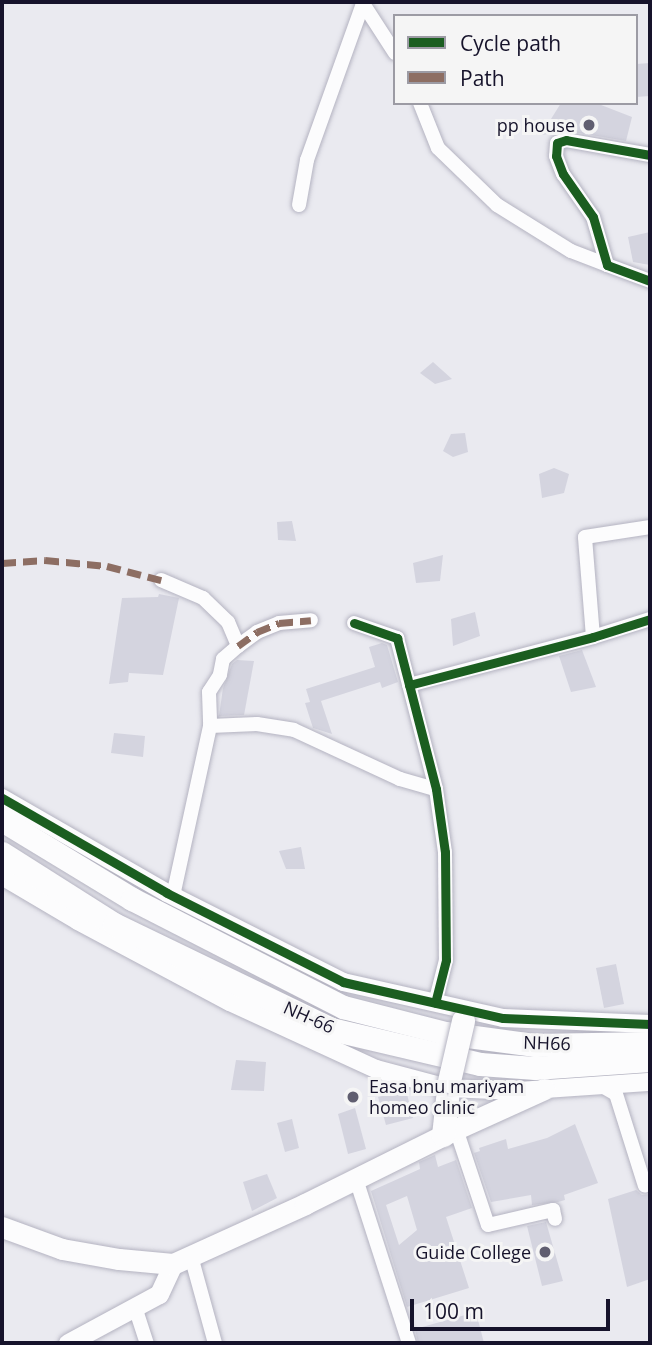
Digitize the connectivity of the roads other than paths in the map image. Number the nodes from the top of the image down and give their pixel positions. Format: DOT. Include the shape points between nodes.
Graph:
graph roads {
  1 [pos="362,4"];
  2 [pos="393,49"];
  3 [pos="422,105"];
  4 [pos="650,155"];
  5 [pos="299,205"];
  6 [pos="607,265"];
  7 [pos="649,280"];
  8 [pos="650,527"];
  9 [pos="161,580"];
  10 [pos="650,619"];
  11 [pos="310,620"];
  12 [pos="354,623"];
  13 [pos="593,638"];
  14 [pos="238,646"];
  15 [pos="409,685"];
  16 [pos="210,726"];
  17 [pos="436,789"];
  18 [pos="2,798"];
  19 [pos="2,820"];
  20 [pos="2,853"];
  21 [pos="2,876"];
  22 [pos="173,896"];
  23 [pos="435,1003"];
  24 [pos="458,1021"];
  25 [pos="650,1024"];
  26 [pos="650,1043"];
  27 [pos="650,1060"];
  28 [pos="650,1082"];
  29 [pos="448,1085"];
  30 [pos="602,1086"];
  31 [pos="544,1089"];
  32 [pos="449,1132"];
  33 [pos="356,1179"];
  34 [pos="645,1186"];
  35 [pos="555,1219"];
  36 [pos="2,1227"];
  37 [pos="182,1260"];
  38 [pos="135,1307"];
  39 [pos="68,1343"];
  40 [pos="147,1343"];
  41 [pos="215,1343"];
  42 [pos="409,1343"];
  1 -- 2 [label="street"];
  1 -- 5 [label="street" via="307,160"];
  3 -- 6 [label="street" via="438,148 497,205 570,251"];
  4 -- 6 [label="street" via="566,140 557,143 563,174 593,217"];
  6 -- 7 [label="street"];
  8 -- 13 [label="street" via="585,537"];
  9 -- 14 [label="street" via="203,597 228,622"];
  10 -- 13 [label="street"];
  11 -- 14 [label="street" via="279,623"];
  12 -- 15 [label="street" via="397,638"];
  13 -- 15 [label="street"];
  14 -- 16 [label="street" via="223,659 209,692"];
  15 -- 17 [label="street"];
  16 -- 17 [label="street" via="257,724 294,730 400,779"];
  16 -- 22 [label="street"];
  17 -- 23 [label="street" via="445,852 446,960"];
  18 -- 22 [label="street, NH66"];
  19 -- 24 [label="highway, NH66" via="131,898 343,1007"];
  20 -- 27 [label="highway, NH-66" via="114,924 331,1029 480,1064 535,1068"];
  21 -- 29 [label="street" via="230,1002 376,1069"];
  22 -- 23 [label="street, NH66" via="343,982"];
  23 -- 24 [label="street, NH66"];
  24 -- 25 [label="street, NH66" via="503,1018"];
  24 -- 26 [label="highway, NH66 / NH66" via="535,1045"];
  24 -- 29 [label="highway, bridge"];
  28 -- 30 [label="street"];
  29 -- 31 [label="street"];
  29 -- 32 [label="highway"];
  30 -- 31 [label="street"];
  30 -- 34 [label="street" via="617,1094"];
  31 -- 32 [label="main road"];
  32 -- 33 [label="main road"];
  32 -- 35 [label="street" via="488,1225 553,1210"];
  33 -- 37 [label="main road"];
  33 -- 42 [label="street"];
  36 -- 37 [label="main road" via="62,1249 120,1259"];
  37 -- 38 [label="main road" via="159,1294"];
  37 -- 41 [label="street"];
  38 -- 39 [label="main road"];
  38 -- 40 [label="street"];
}
